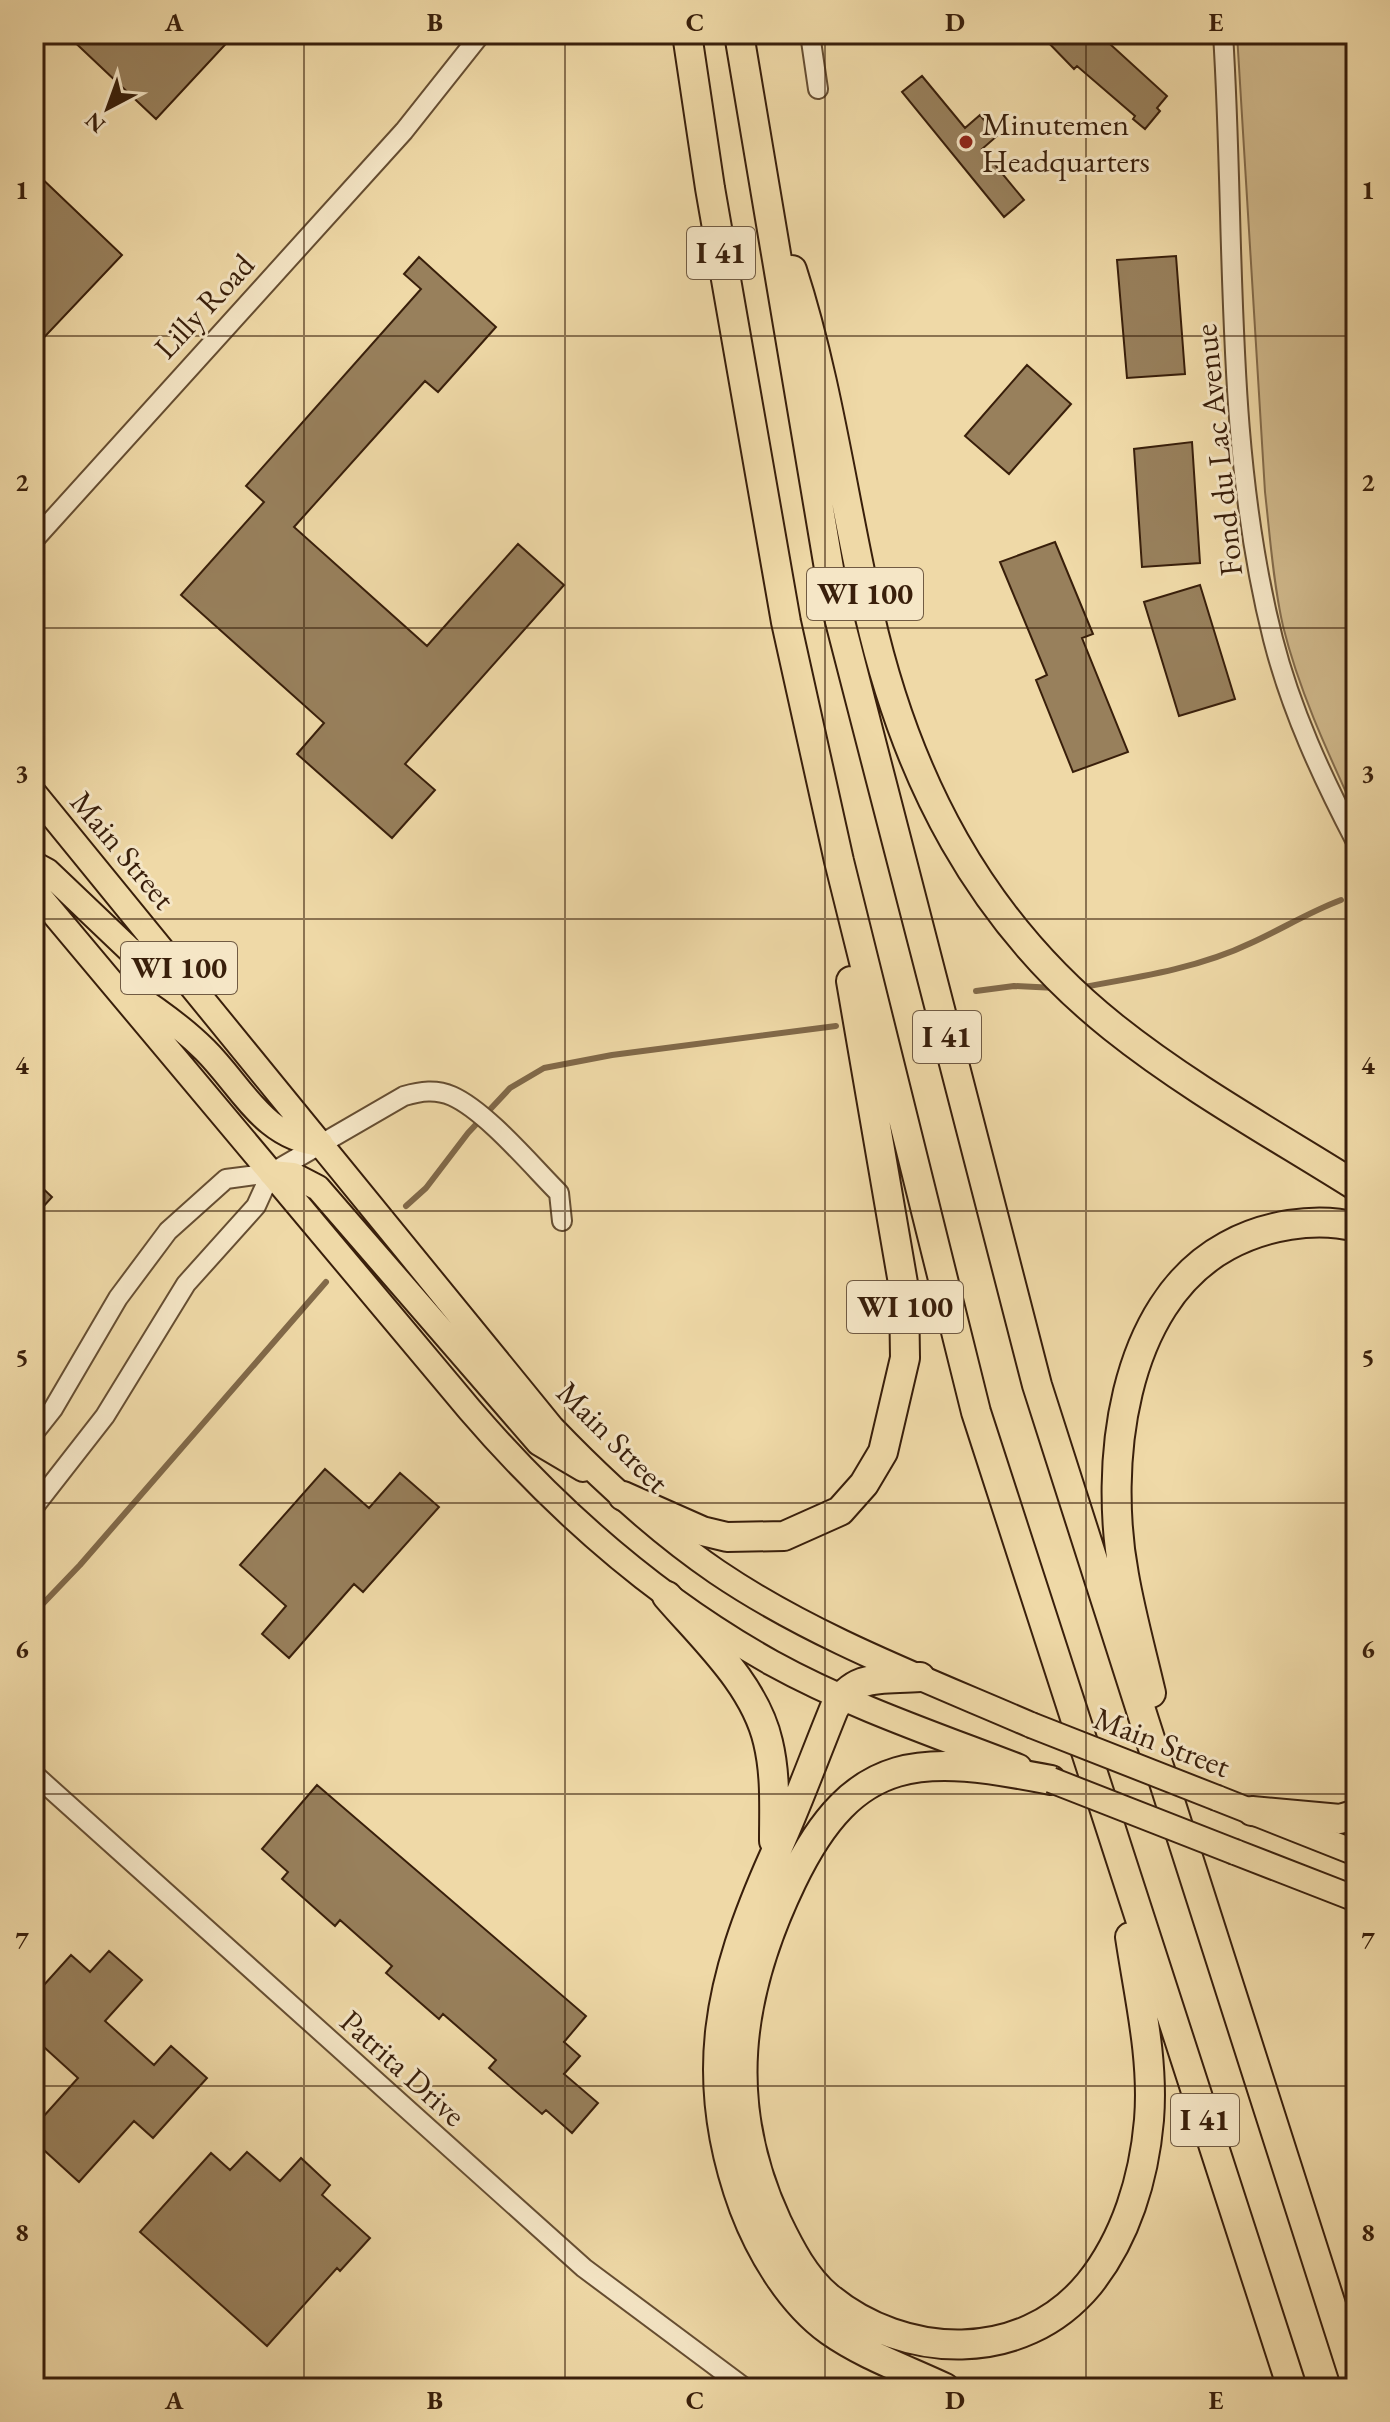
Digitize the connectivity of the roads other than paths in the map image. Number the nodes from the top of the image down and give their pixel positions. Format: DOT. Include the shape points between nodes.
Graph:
graph roads {
  1 [pos="481,34"];
  2 [pos="687,34"];
  3 [pos="739,34"];
  4 [pos="810,34"];
  5 [pos="1223,34"];
  6 [pos="818,89"];
  7 [pos="761,174"];
  8 [pos="34,540"];
  9 [pos="34,793"];
  10 [pos="1356,842"];
  11 [pos="839,861"];
  12 [pos="34,864"];
  13 [pos="34,890"];
  14 [pos="171,957"];
  15 [pos="105,977"];
  16 [pos="321,1144"];
  17 [pos="271,1173"];
  18 [pos="1356,1186"];
  19 [pos="562,1221"];
  20 [pos="1356,1227"];
  21 [pos="34,1433"];
  22 [pos="599,1477"];
  23 [pos="623,1496"];
  24 [pos="34,1507"];
  25 [pos="667,1596"];
  26 [pos="920,1677"];
  27 [pos="841,1695"];
  28 [pos="34,1774"];
  29 [pos="1051,1780"];
  30 [pos="1252,1811"];
  31 [pos="1356,1814"];
  32 [pos="1117,1853"];
  33 [pos="1356,1853"];
  34 [pos="774,1855"];
  35 [pos="1194,1886"];
  36 [pos="1356,1899"];
  37 [pos="1356,2383"];
  38 [pos="745,2388"];
  39 [pos="945,2388"];
  40 [pos="1292,2388"];
  1 -- 8 [label="street, Lilly Road" via="419,112"];
  2 -- 11 [label="highway, I 41" via="786,622"];
  3 -- 7 [label="highway, I 41"];
  4 -- 6 [label="street"];
  5 -- 10 [label="street, Fond du Lac Avenue" via="1233,364 1264,598 1299,719"];
  7 -- 18 [label="highway, WI 100" via="810,326 891,698 943,824 979,882 1076,995 1166,1065"];
  7 -- 35 [label="highway, I 41" via="834,598 1037,1385"];
  9 -- 14 [label="main road, Main Street / WI 100"];
  11 -- 23 [label="highway, WI 100" via="850,976 904,1289 905,1358 883,1452 840,1511 784,1536 727,1537 702,1531"];
  11 -- 32 [label="highway, I 41" via="976,1412"];
  12 -- 14 [label="main road" via="130,950 148,958"];
  13 -- 15 [label="main road, WI 100"];
  14 -- 16 [label="main road, Main Street / WI 100"];
  15 -- 16 [label="main road" via="163,1013 206,1050 277,1130 300,1142"];
  15 -- 17 [label="main road, WI 100"];
  16 -- 17 [label="street"];
  16 -- 19 [label="street" via="404,1096 434,1092 464,1104 559,1193"];
  16 -- 22 [label="main road, Main Street / WI 100" via="552,1428"];
  17 -- 21 [label="street" via="226,1179 168,1231 118,1298"];
  17 -- 22 [label="main road" via="293,1175 318,1188 539,1443"];
  17 -- 24 [label="street" via="256,1206 186,1284 105,1416"];
  17 -- 25 [label="main road, WI 100" via="518,1467"];
  20 -- 35 [label="highway" via="1319,1223 1271,1229 1243,1237 1200,1264 1162,1307 1127,1393 1117,1484 1124,1573"];
  22 -- 23 [label="main road, Main Street / WI 100"];
  23 -- 26 [label="main road, Main Street / WI 100" via="720,1574 784,1612"];
  25 -- 27 [label="main road, WI 100" via="772,1663"];
  25 -- 34 [label="highway" via="743,1686 763,1726 773,1773"];
  26 -- 27 [label="highway" via="862,1682"];
  26 -- 30 [label="main road, Main Street / WI 100, bridge"];
  27 -- 29 [label="main road, WI 100"];
  27 -- 34 [label="highway"];
  28 -- 38 [label="street, Patrita Drive" via="498,2194 584,2268"];
  29 -- 32 [label="highway" via="947,1763 893,1774 851,1797 810,1845 753,1980 740,2056 744,2115 761,2189 804,2271 865,2324 938,2346 972,2346 1015,2335 1050,2318 1086,2287 1115,2242 1135,2195 1149,2116 1148,2057"];
  29 -- 36 [label="main road, WI 100, bridge"];
  30 -- 31 [label="highway" via="1340,1819"];
  30 -- 33 [label="main road, Main Street / WI 100"];
  32 -- 40 [label="highway, I 41"];
  34 -- 39 [label="highway" via="730,1967 719,2042 723,2137 734,2181 754,2234 783,2281 829,2330"];
  35 -- 37 [label="highway, I 41"];
}
